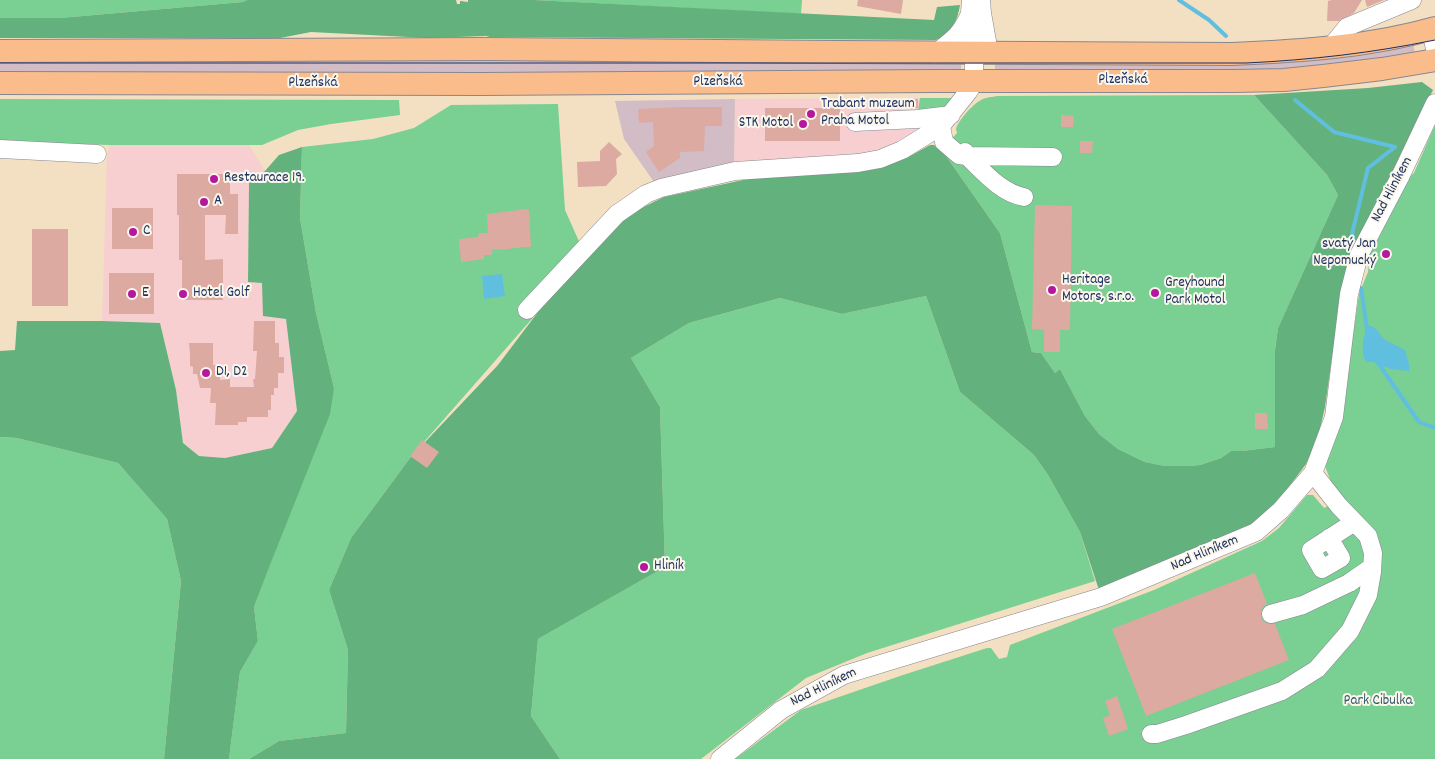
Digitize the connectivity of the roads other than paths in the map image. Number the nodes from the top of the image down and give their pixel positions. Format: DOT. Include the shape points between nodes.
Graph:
graph roads {
  1 [pos="1412,0"];
  2 [pos="976,7"];
  3 [pos="1434,35"];
  4 [pos="1330,48"];
  5 [pos="0,51"];
  6 [pos="936,52"];
  7 [pos="1010,52"];
  8 [pos="1435,60"];
  9 [pos="975,63"];
  10 [pos="0,83"];
  11 [pos="1435,103"];
  12 [pos="946,121"];
  13 [pos="855,122"];
  14 [pos="0,149"];
  15 [pos="97,154"];
  16 [pos="967,156"];
  17 [pos="1053,157"];
  18 [pos="1024,196"];
  19 [pos="527,310"];
  20 [pos="1314,474"];
  21 [pos="1354,522"];
  22 [pos="1329,538"];
  23 [pos="1372,567"];
  24 [pos="1271,614"];
  25 [pos="1151,734"];
  26 [pos="720,759"];
  1 -- 4 [label="street" via="1347,26"];
  2 -- 6 [label="street" via="955,38"];
  2 -- 7 [label="street"];
  2 -- 9 [label="street" via="987,41"];
  3 -- 4 [label="main road, Plzeňská" via="1402,36"];
  4 -- 7 [label="main road, Plzeňská" via="1232,54"];
  5 -- 6 [label="main road, Plzeňská" via="492,49"];
  6 -- 9 [label="main road, Plzeňská"];
  7 -- 9 [label="main road, Plzeňská"];
  8 -- 9 [label="main road, Plzeňská" via="1284,80 1234,81"];
  9 -- 10 [label="main road, Plzeňská" via="480,84"];
  9 -- 12 [label="street" via="968,92"];
  11 -- 20 [label="street, Nad Hliníkem" via="1359,255 1349,294 1334,417"];
  12 -- 13 [label="street"];
  12 -- 16 [label="street" via="949,137 964,149"];
  12 -- 19 [label="street" via="902,150 880,159 735,172 646,194 618,214"];
  14 -- 15 [label="street"];
  16 -- 17 [label="street"];
  16 -- 18 [label="street" via="1000,186"];
  20 -- 21 [label="street"];
  20 -- 26 [label="street, Nad Hliníkem" via="1282,510 1256,532 1101,597 844,675 782,710"];
  21 -- 22 [label="street"];
  21 -- 23 [label="street" via="1368,536 1373,553"];
  23 -- 24 [label="street" via="1334,590"];
  23 -- 25 [label="street" via="1368,595 1350,631 1317,669 1282,691"];
}
